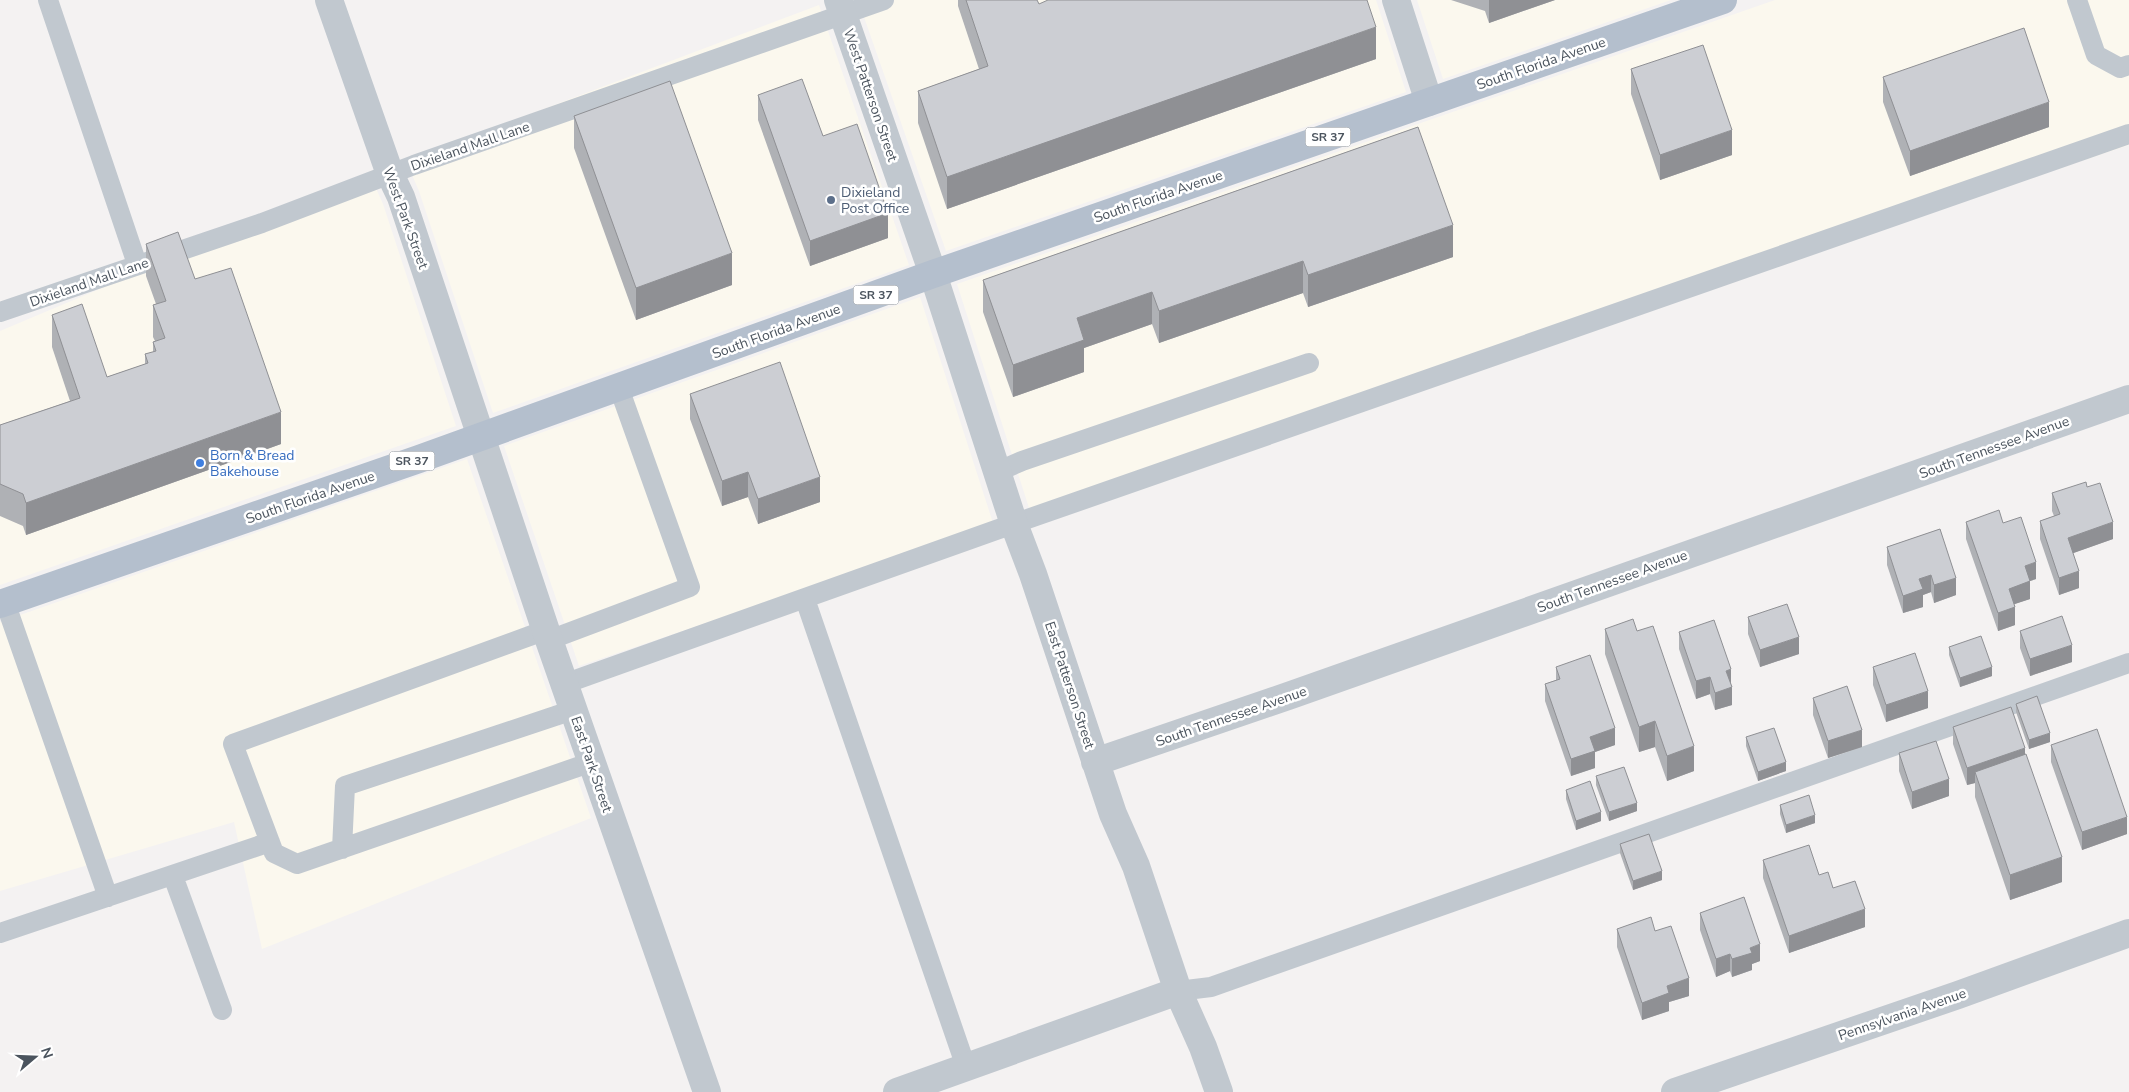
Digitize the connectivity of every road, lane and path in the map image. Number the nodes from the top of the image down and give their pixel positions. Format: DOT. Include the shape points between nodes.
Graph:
graph roads {
  1 [pos="48,0"];
  2 [pos="329,0"];
  3 [pos="884,0"];
  4 [pos="1396,0"];
  5 [pos="2077,0"];
  6 [pos="1707,3"];
  7 [pos="840,7"];
  8 [pos="2129,65"];
  9 [pos="1429,102"];
  10 [pos="2129,134"];
  11 [pos="390,174"];
  12 [pos="137,264"];
  13 [pos="933,274"];
  14 [pos="0,312"];
  15 [pos="1309,362"];
  16 [pos="619,388"];
  17 [pos="2129,399"];
  18 [pos="480,436"];
  19 [pos="998,472"];
  20 [pos="1014,524"];
  21 [pos="805,599"];
  22 [pos="3,603"];
  23 [pos="548,635"];
  24 [pos="2129,663"];
  25 [pos="564,684"];
  26 [pos="573,710"];
  27 [pos="592,762"];
  28 [pos="1095,762"];
  29 [pos="270,842"];
  30 [pos="342,849"];
  31 [pos="173,876"];
  32 [pos="108,897"];
  33 [pos="0,933"];
  34 [pos="2129,933"];
  35 [pos="1178,991"];
  36 [pos="222,1010"];
  37 [pos="966,1067"];
  38 [pos="707,1092"];
  39 [pos="897,1092"];
  40 [pos="1218,1092"];
  41 [pos="1674,1092"];
  1 -- 12 [label="lane"];
  2 -- 11 [label="street, West Park Street"];
  3 -- 7 [label="lane, Dixieland Mall Lane"];
  4 -- 9 [label="street"];
  5 -- 8 [label="lane" via="2096,55 2120,68"];
  6 -- 9 [label="main road, South Florida Avenue / SR 37"];
  7 -- 11 [label="lane, Dixieland Mall Lane"];
  7 -- 13 [label="street, West Patterson Street"];
  9 -- 13 [label="main road, South Florida Avenue / SR 37"];
  10 -- 20 [label="lane"];
  11 -- 12 [label="lane, Dixieland Mall Lane" via="262,223"];
  11 -- 18 [label="street, West Park Street" via="401,197"];
  12 -- 14 [label="lane, Dixieland Mall Lane"];
  13 -- 16 [label="main road, South Florida Avenue / SR 37"];
  13 -- 19 [label="street, East Patterson Street"];
  15 -- 19 [label="lane"];
  16 -- 18 [label="main road, South Florida Avenue / SR 37"];
  16 -- 23 [label="lane" via="690,587"];
  17 -- 28 [label="street, South Tennessee Avenue"];
  18 -- 22 [label="main road, South Florida Avenue / SR 37"];
  18 -- 23 [label="street, East Park Street"];
  19 -- 20 [label="street, East Patterson Street"];
  20 -- 21 [label="lane"];
  20 -- 28 [label="street, East Patterson Street"];
  21 -- 25 [label="lane"];
  21 -- 37 [label="lane"];
  22 -- 32 [label="lane"];
  23 -- 25 [label="street, East Park Street"];
  23 -- 29 [label="lane" via="233,744"];
  24 -- 35 [label="lane" via="1210,987"];
  25 -- 26 [label="street, East Park Street"];
  26 -- 27 [label="street, East Park Street"];
  26 -- 30 [label="lane" via="345,786"];
  27 -- 30 [label="lane"];
  27 -- 38 [label="street, East Park Street"];
  28 -- 35 [label="street, East Patterson Street" via="1136,866"];
  29 -- 30 [label="lane" via="274,853 297,864"];
  29 -- 31 [label="lane"];
  31 -- 32 [label="lane"];
  31 -- 36 [label="lane"];
  32 -- 33 [label="lane"];
  34 -- 41 [label="street, Pennsylvania Avenue"];
  35 -- 37 [label="street"];
  35 -- 40 [label="street, East Patterson Street" via="1203,1047"];
  37 -- 39 [label="street"];
}
